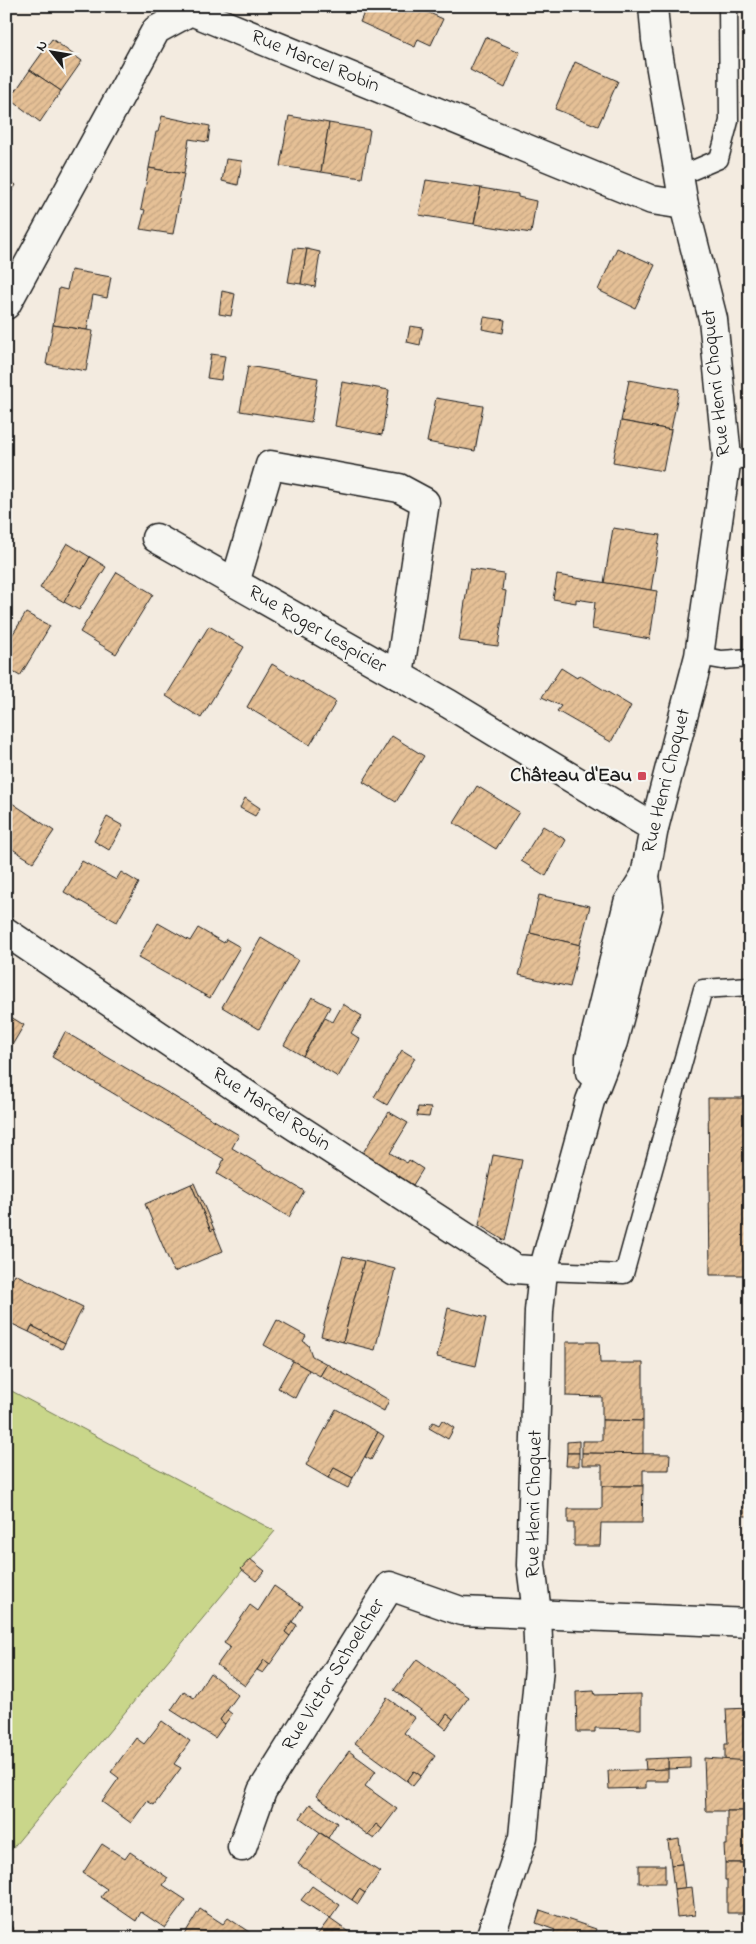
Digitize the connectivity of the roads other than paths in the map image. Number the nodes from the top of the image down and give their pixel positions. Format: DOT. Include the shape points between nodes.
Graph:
graph roads {
  1 [pos="654,6"];
  2 [pos="728,6"];
  3 [pos="679,176"];
  4 [pos="684,205"];
  5 [pos="6,305"];
  6 [pos="738,458"];
  7 [pos="156,538"];
  8 [pos="234,583"];
  9 [pos="699,656"];
  10 [pos="750,658"];
  11 [pos="399,676"];
  12 [pos="654,828"];
  13 [pos="6,932"];
  14 [pos="750,986"];
  15 [pos="543,1271"];
  16 [pos="537,1613"];
  17 [pos="750,1623"];
  18 [pos="242,1847"];
  19 [pos="490,1938"];
  1 -- 3 [label="street, Rue Henri Choquet" via="656,40"];
  2 -- 3 [label="lane" via="729,121 719,159"];
  3 -- 4 [label="street, Rue Henri Choquet"];
  4 -- 5 [label="street, Rue Marcel Robin" via="652,200 191,12 156,30"];
  4 -- 6 [label="street, Rue Henri Choquet" via="713,319"];
  6 -- 9 [label="street, Rue Henri Choquet"];
  7 -- 8 [label="street, Rue Roger Lespicier"];
  8 -- 11 [label="street, Rue Roger Lespicier"];
  8 -- 11 [label="street, Rue Roger Lespicier" via="270,465 399,488 425,502"];
  9 -- 10 [label="lane" via="722,660"];
  9 -- 12 [label="street, Rue Henri Choquet"];
  11 -- 12 [label="street, Rue Roger Lespicier"];
  12 -- 15 [label="street, Rue Henri Choquet" via="645,876 628,903 590,1058 590,1101"];
  13 -- 15 [label="street, Rue Marcel Robin" via="256,1101 515,1269"];
  14 -- 15 [label="lane" via="703,989 624,1274"];
  15 -- 16 [label="street, Rue Henri Choquet" via="531,1564"];
  16 -- 17 [label="street"];
  16 -- 18 [label="street, Rue Victor Schoelcher" via="461,1611 390,1586 262,1791"];
  16 -- 19 [label="street, Rue Henri Choquet" via="539,1668 523,1838"];
}
